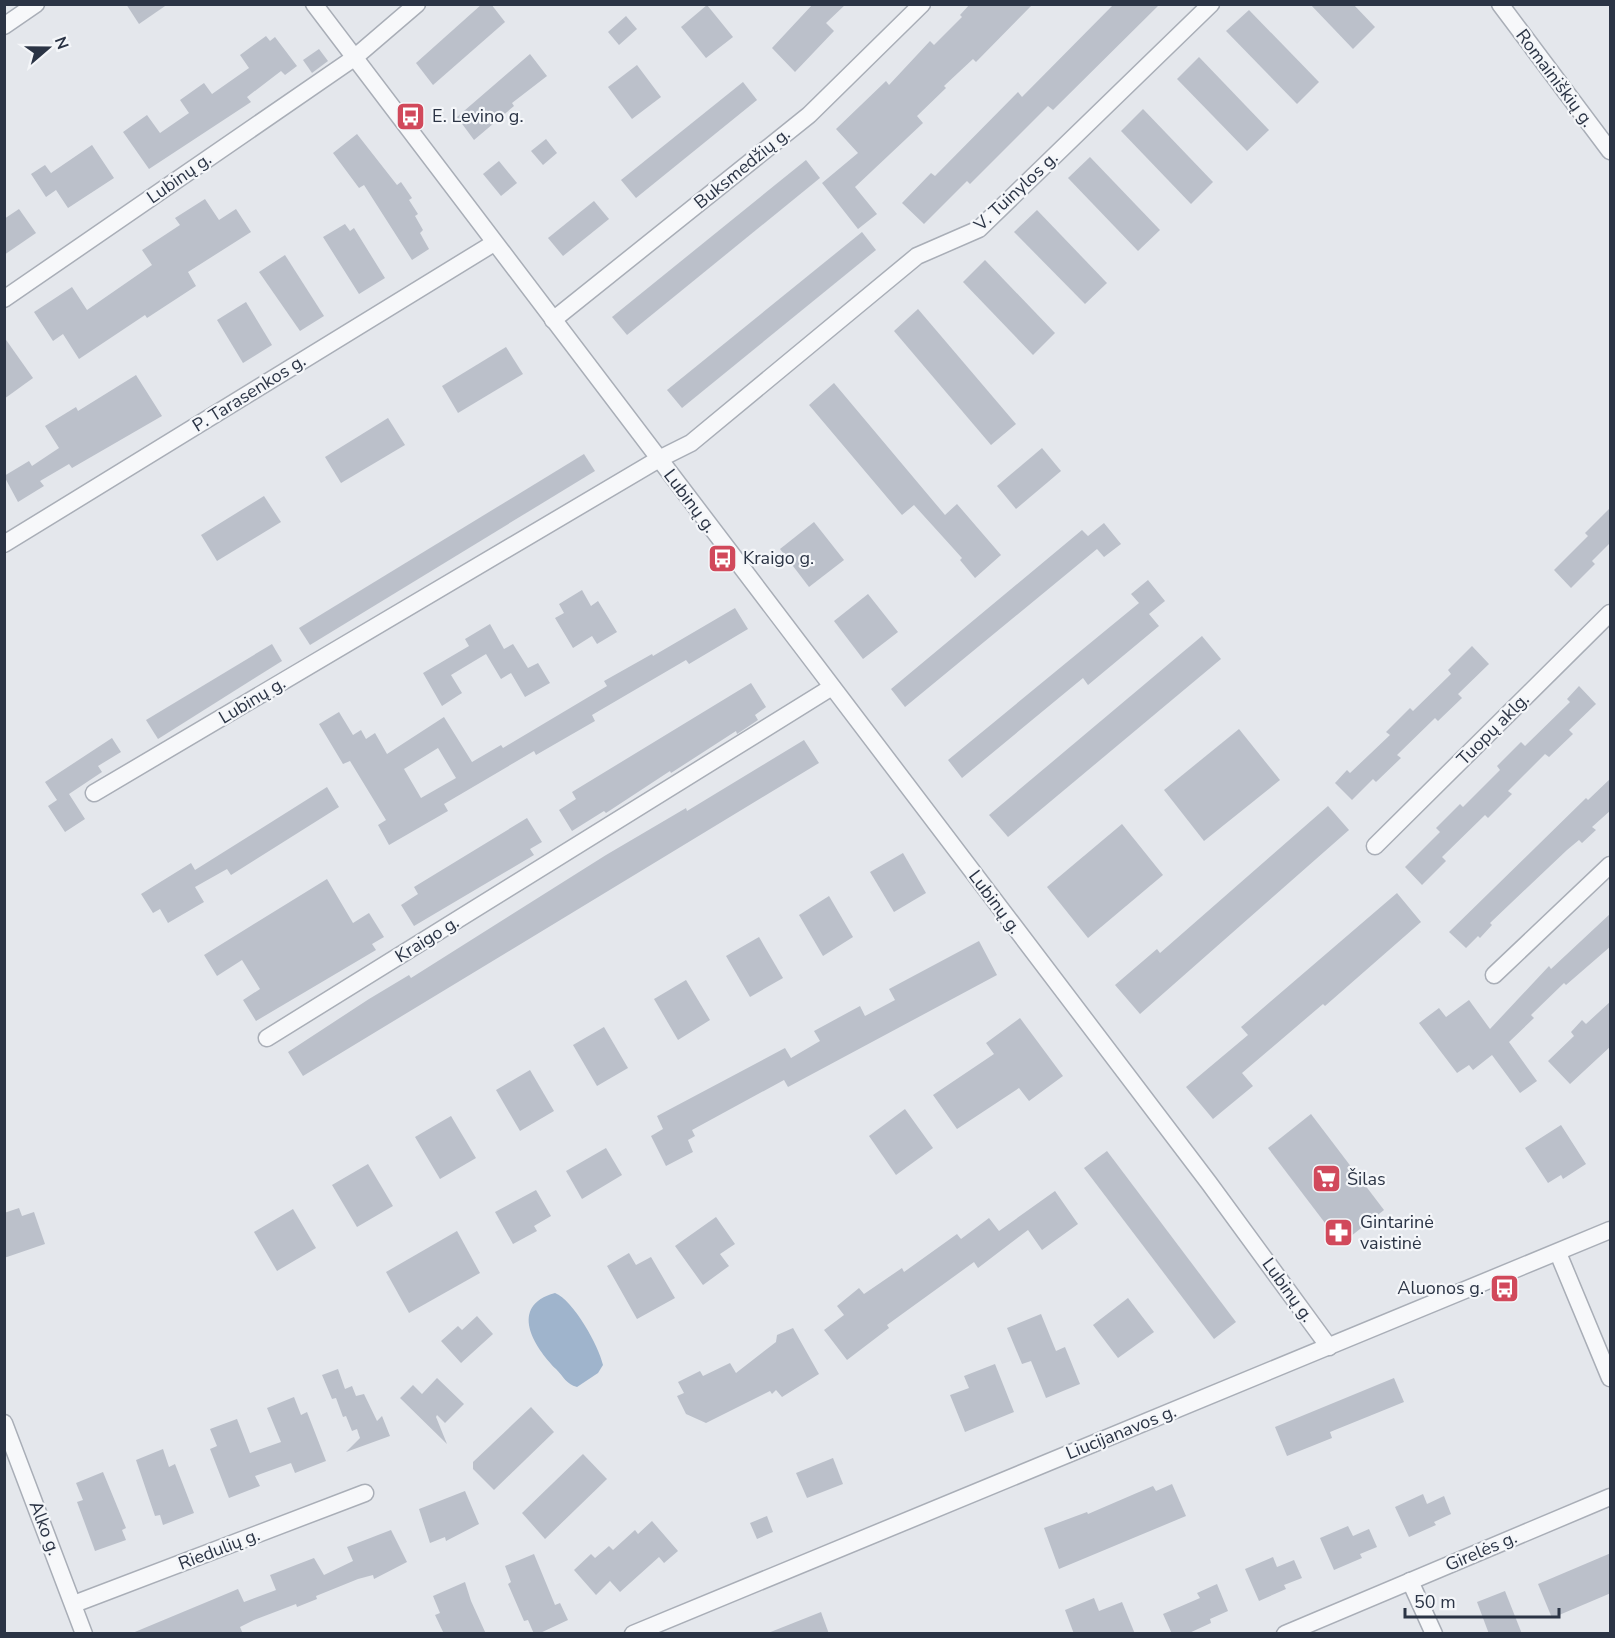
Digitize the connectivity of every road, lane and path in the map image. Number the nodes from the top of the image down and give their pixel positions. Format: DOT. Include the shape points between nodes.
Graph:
graph roads {
  1 [pos="36,4"];
  2 [pos="314,4"];
  3 [pos="417,4"];
  4 [pos="922,4"];
  5 [pos="1211,4"];
  6 [pos="1500,4"];
  7 [pos="4,26"];
  8 [pos="354,58"];
  9 [pos="1609,146"];
  10 [pos="494,243"];
  11 [pos="4,299"];
  12 [pos="553,320"];
  13 [pos="658,459"];
  14 [pos="4,544"];
  15 [pos="1611,613"];
  16 [pos="832,687"];
  17 [pos="94,793"];
  18 [pos="1376,846"];
  19 [pos="1611,866"];
  20 [pos="1494,975"];
  21 [pos="267,1038"];
  22 [pos="1611,1230"];
  23 [pos="1558,1253"];
  24 [pos="1329,1347"];
  25 [pos="1611,1378"];
  26 [pos="4,1423"];
  27 [pos="365,1493"];
  28 [pos="1611,1497"];
  29 [pos="1410,1581"];
  30 [pos="74,1604"];
  31 [pos="651,1630"];
  32 [pos="84,1634"];
  33 [pos="633,1634"];
  34 [pos="1285,1634"];
  35 [pos="1434,1634"];
  1 -- 7 [label="street"];
  2 -- 8 [label="street, Lubinų g."];
  3 -- 8 [label="street"];
  4 -- 12 [label="street, Buksmedžių g." via="809,114"];
  5 -- 13 [label="street, V. Tuinylos g." via="979,229 917,256 691,442"];
  6 -- 9 [label="street, Romainiškių g."];
  8 -- 10 [label="street, Lubinų g."];
  8 -- 11 [label="street, Lubinų g."];
  10 -- 12 [label="street, Lubinų g."];
  10 -- 14 [label="street, P. Tarasenkos g."];
  12 -- 13 [label="street, Lubinų g."];
  13 -- 16 [label="street, Lubinų g."];
  13 -- 17 [label="street, Lubinų g."];
  15 -- 18 [label="street, Tuopų aklg."];
  16 -- 21 [label="street, Kraigo g."];
  16 -- 24 [label="street, Lubinų g." via="1209,1182"];
  19 -- 20 [label="street"];
  22 -- 23 [label="street, Liucijanavos g."];
  23 -- 24 [label="street, Liucijanavos g."];
  23 -- 25 [label="street"];
  24 -- 31 [label="street, Liucijanavos g."];
  26 -- 30 [label="street, Alko g."];
  27 -- 30 [label="street, Riedulių g."];
  28 -- 29 [label="street, Girelės g."];
  29 -- 34 [label="street, Girelės g."];
  29 -- 35 [label="street"];
  30 -- 32 [label="street, Alko g."];
  31 -- 33 [label="street, Liucijanavos g."];
}
